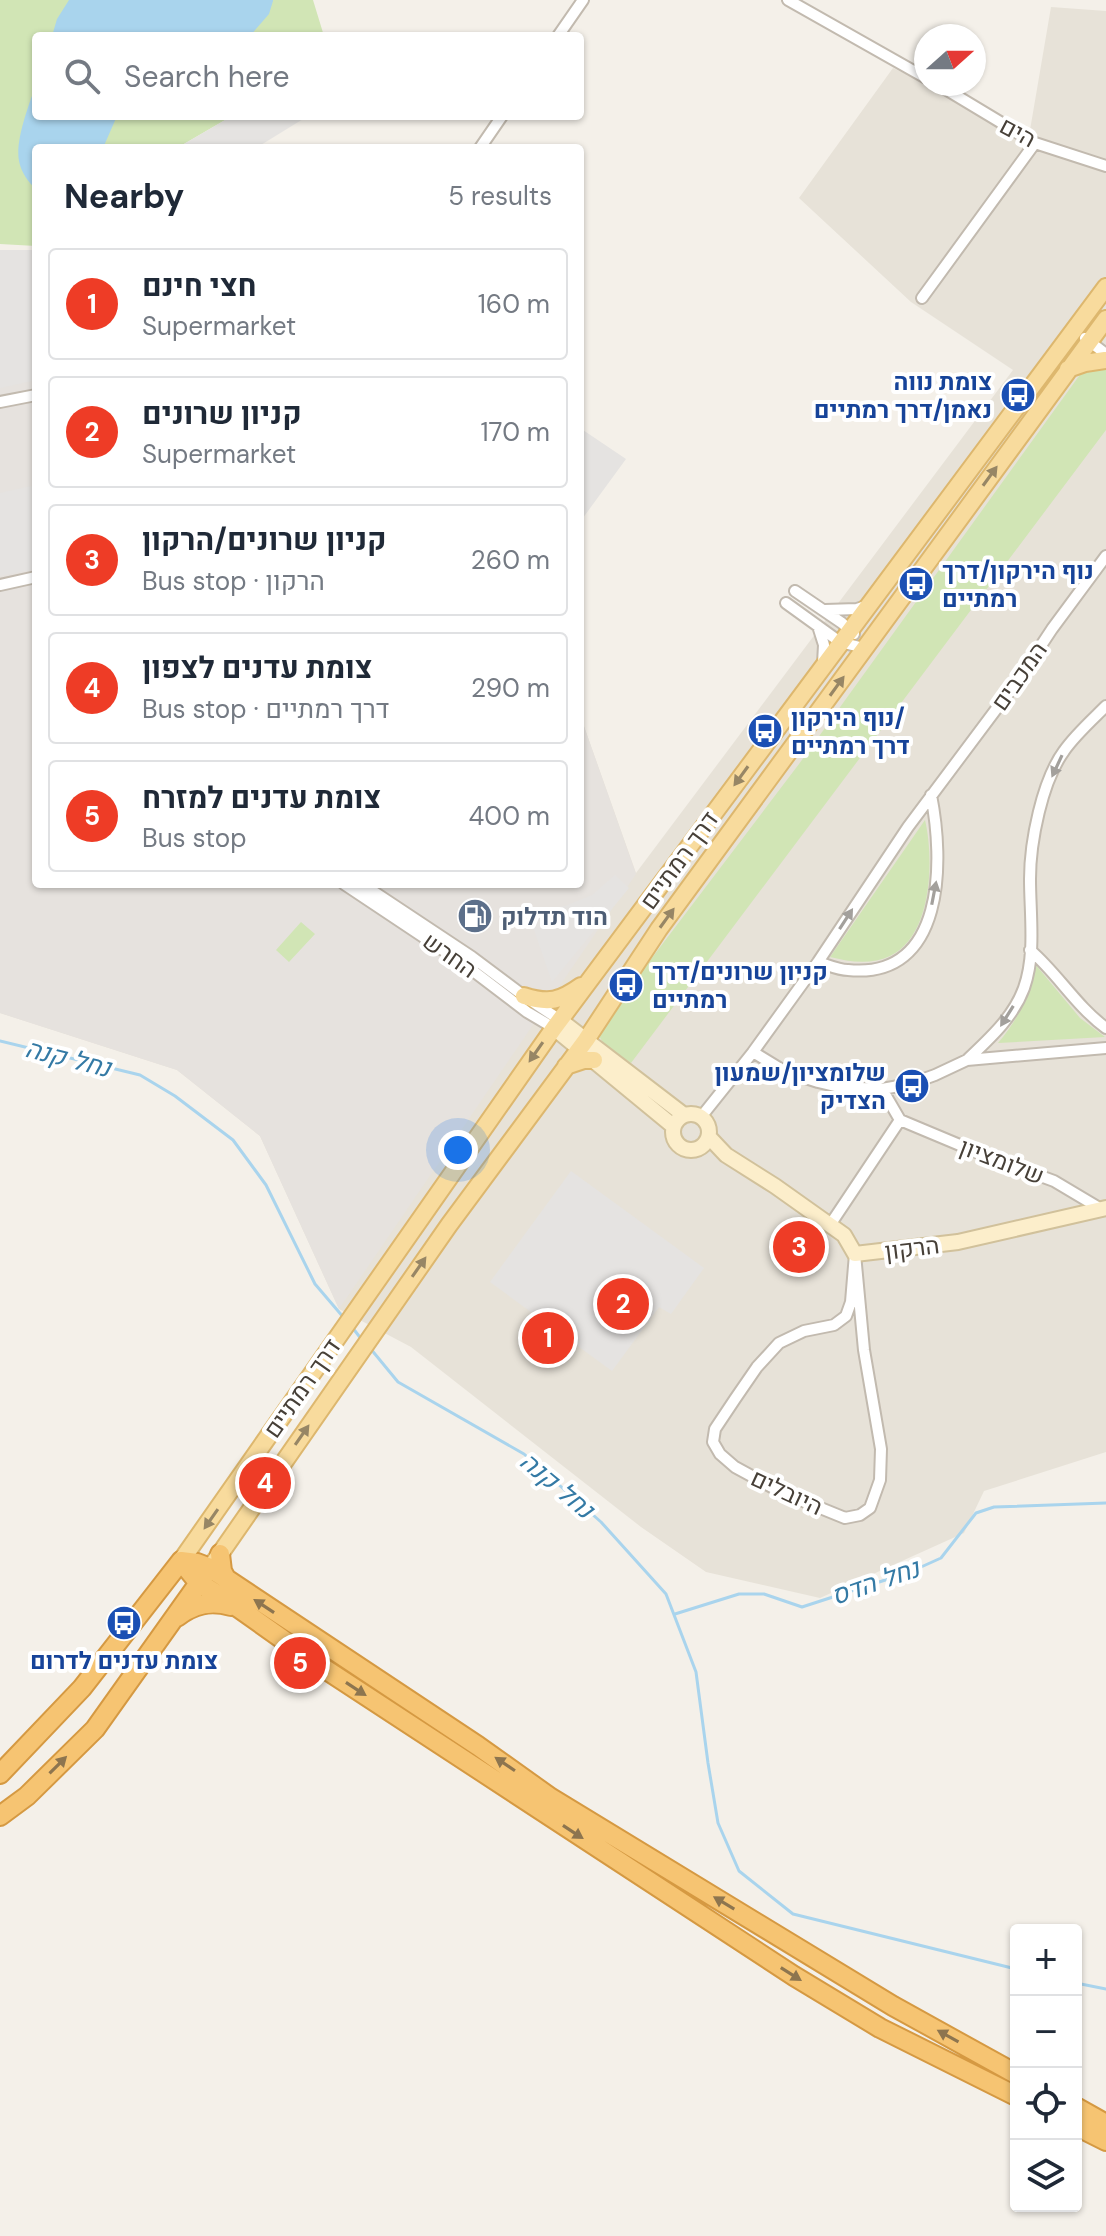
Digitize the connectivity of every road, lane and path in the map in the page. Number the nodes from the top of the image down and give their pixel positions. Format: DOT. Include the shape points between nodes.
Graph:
graph roads {
  1 [pos="583,0"];
  2 [pos="788,0"];
  3 [pos="561,32"];
  4 [pos="914,71"];
  5 [pos="957,96"];
  6 [pos="499,120"];
  7 [pos="1035,143"];
  8 [pos="483,144"];
  9 [pos="1106,166"];
  10 [pos="1106,287"];
  11 [pos="922,298"];
  12 [pos="1105,321"];
  13 [pos="1072,332"];
  14 [pos="1087,344"];
  15 [pos="1106,353"];
  16 [pos="1106,360"];
  17 [pos="1068,369"];
  18 [pos="32,396"];
  19 [pos="0,402"];
  20 [pos="1106,556"];
  21 [pos="32,578"];
  22 [pos="0,585"];
  23 [pos="795,591"];
  24 [pos="873,601"];
  25 [pos="786,603"];
  26 [pos="822,609"];
  27 [pos="818,626"];
  28 [pos="846,636"];
  29 [pos="864,648"];
  30 [pos="822,665"];
  31 [pos="1106,706"];
  32 [pos="931,795"];
  33 [pos="350,888"];
  34 [pos="368,888"];
  35 [pos="1030,950"];
  36 [pos="818,962"];
  37 [pos="592,978"];
  38 [pos="524,996"];
  39 [pos="557,1024"];
  40 [pos="1106,1028"];
  41 [pos="590,1045"];
  42 [pos="1106,1048"];
  43 [pos="753,1052"];
  44 [pos="967,1060"];
  45 [pos="882,1089"];
  46 [pos="701,1117"];
  47 [pos="900,1120"];
  48 [pos="679,1121"];
  49 [pos="705,1142"];
  50 [pos="1103,1208"];
  51 [pos="830,1225"];
  52 [pos="855,1254"];
  53 [pos="181,1561"];
  54 [pos="209,1568"];
  55 [pos="240,1609"];
  56 [pos="172,1622"];
  57 [pos="0,1774"];
  58 [pos="0,1816"];
  59 [pos="1010,2071"];
  60 [pos="1010,2093"];
  61 [pos="1082,2111"];
  62 [pos="1082,2126"];
  63 [pos="1105,2127"];
  1 -- 3 [label="street"];
  2 -- 4 [label="street"];
  5 -- 7 [label="street, הים"];
  6 -- 8 [label="street"];
  7 -- 9 [label="street, הים"];
  7 -- 11 [label="street"];
  10 -- 13 [label="main road, דרך רמתיים"];
  12 -- 14 [label="main road, דרך רמתיים"];
  12 -- 15 [label="main road"];
  13 -- 14 [label="street"];
  13 -- 24 [label="main road, דרך רמתיים"];
  14 -- 15 [label="street"];
  14 -- 16 [label="street"];
  14 -- 17 [label="main road, דרך רמתיים"];
  16 -- 17 [label="main road"];
  29 -- 17 [label="main road, דרך רמתיים, one-way"];
  18 -- 19 [label="street"];
  20 -- 32 [label="street, המכבים"];
  21 -- 22 [label="street"];
  23 -- 26 [label="street"];
  24 -- 26 [label="street" via="857,609"];
  24 -- 28 [label="main road, דרך רמתיים"];
  25 -- 27 [label="street"];
  26 -- 28 [label="street"];
  27 -- 28 [label="street"];
  27 -- 30 [label="street" via="824,645"];
  28 -- 29 [label="street"];
  28 -- 30 [label="main road, דרך רמתיים"];
  41 -- 29 [label="main road, דרך רמתיים, one-way" via="659,929"];
  30 -- 37 [label="main road, דרך רמתיים, one-way"];
  31 -- 35 [label="street, one-way" via="1064,751 1038,815 1031,857"];
  36 -- 32 [label="street, המכבים, one-way"];
  36 -- 32 [label="street, one-way" via="846,970 881,967 897,962 919,939 933,903 938,869"];
  33 -- 39 [label="street, החרש" via="527,1012"];
  34 -- 38 [label="street, החרש"];
  35 -- 40 [label="street"];
  35 -- 44 [label="street, one-way" via="1023,989 1013,1007 1002,1026"];
  36 -- 43 [label="street, המכבים"];
  37 -- 38 [label="main road" via="555,1000"];
  37 -- 39 [label="main road, דרך רמתיים"];
  38 -- 39 [label="street, החרש"];
  39 -- 41 [label="street"];
  39 -- 53 [label="main road, דרך רמתיים, one-way"];
  41 -- 48 [label="street"];
  54 -- 41 [label="main road, דרך רמתיים, one-way" via="458,1212 566,1066 584,1060"];
  42 -- 44 [label="street"];
  43 -- 45 [label="street" via="784,1071 818,1082"];
  43 -- 46 [label="street, המכבים"];
  44 -- 45 [label="street"];
  45 -- 47 [label="street"];
  46 -- 48 [label="street"];
  46 -- 49 [label="street" via="707,1123"];
  47 -- 50 [label="street, שלומציון" via="1054,1181"];
  47 -- 51 [label="street"];
  48 -- 49 [label="street" via="673,1138 680,1147 691,1151"];
  49 -- 51 [label="street, הרקון"];
  50 -- 52 [label="street, הרקון" via="958,1242"];
  51 -- 52 [label="street, הרקון" via="844,1235"];
  52 -- 52 [label="street, היובלים" via="846,1316 779,1343 715,1429 713,1442 735,1467 845,1518 870,1508 881,1465"];
  53 -- 54 [label="highway"];
  53 -- 57 [label="highway" via="82,1688"];
  54 -- 55 [label="highway"];
  54 -- 56 [label="highway"];
  59 -- 54 [label="highway, one-way" via="893,2006 563,1805 228,1582 222,1571"];
  55 -- 56 [label="highway" via="201,1604"];
  55 -- 60 [label="highway, one-way" via="794,1976 880,2028"];
  58 -- 56 [label="highway, one-way" via="95,1729"];
  61 -- 63 [label="highway"];
  62 -- 63 [label="highway"];
}
